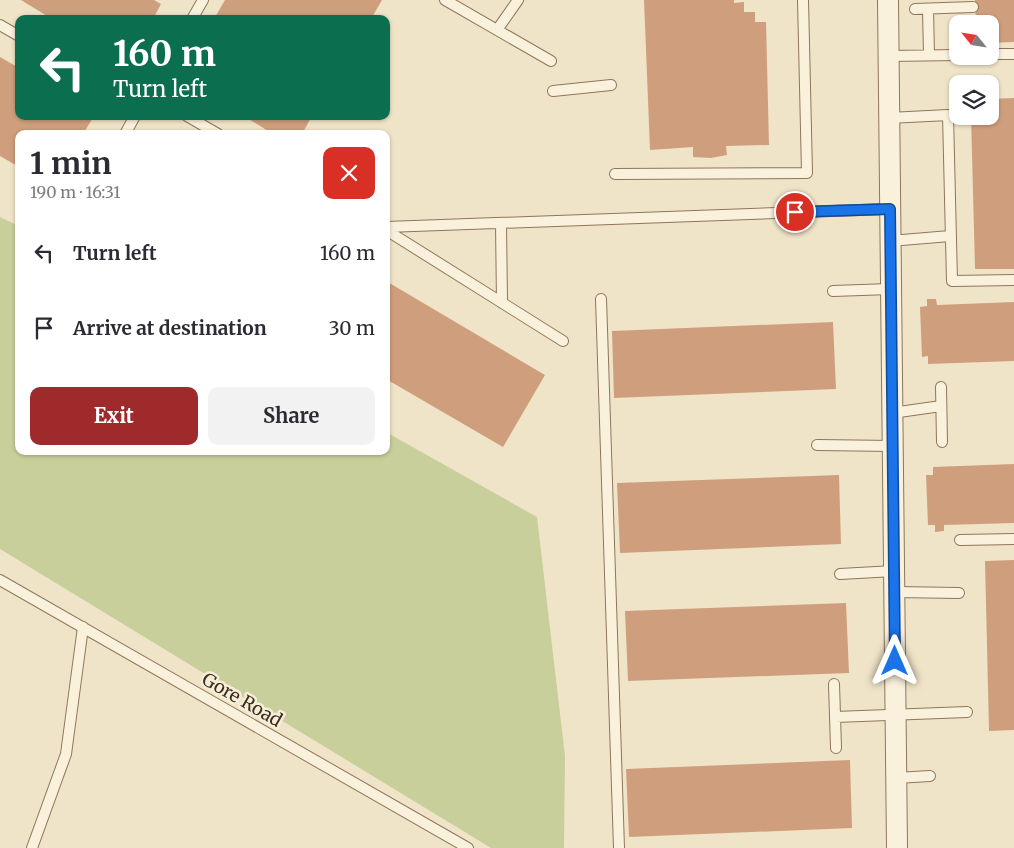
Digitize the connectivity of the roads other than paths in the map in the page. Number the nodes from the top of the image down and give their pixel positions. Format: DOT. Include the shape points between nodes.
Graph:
graph roads {
  1 [pos="203,0"];
  2 [pos="445,0"];
  3 [pos="518,0"];
  4 [pos="803,0"];
  5 [pos="888,0"];
  6 [pos="973,7"];
  7 [pos="928,8"];
  8 [pos="915,9"];
  9 [pos="194,15"];
  10 [pos="0,25"];
  11 [pos="497,30"];
  12 [pos="15,34"];
  13 [pos="999,54"];
  14 [pos="1014,54"];
  15 [pos="929,55"];
  16 [pos="949,55"];
  17 [pos="888,56"];
  18 [pos="551,62"];
  19 [pos="611,85"];
  20 [pos="552,91"];
  21 [pos="889,118"];
  22 [pos="194,120"];
  23 [pos="211,130"];
  24 [pos="615,174"];
  25 [pos="890,209"];
  26 [pos="502,223"];
  27 [pos="390,229"];
  28 [pos="390,232"];
  29 [pos="950,236"];
  30 [pos="890,240"];
  31 [pos="1014,280"];
  32 [pos="890,289"];
  33 [pos="833,291"];
  34 [pos="601,300"];
  35 [pos="502,302"];
  36 [pos="563,341"];
  37 [pos="941,387"];
  38 [pos="941,406"];
  39 [pos="892,413"];
  40 [pos="942,442"];
  41 [pos="817,445"];
  42 [pos="893,446"];
  43 [pos="1014,539"];
  44 [pos="960,540"];
  45 [pos="894,571"];
  46 [pos="840,574"];
  47 [pos="0,580"];
  48 [pos="895,592"];
  49 [pos="959,593"];
  50 [pos="83,627"];
  51 [pos="834,684"];
  52 [pos="967,712"];
  53 [pos="896,713"];
  54 [pos="835,717"];
  55 [pos="836,748"];
  56 [pos="930,776"];
  57 [pos="896,778"];
  58 [pos="32,848"];
  59 [pos="468,848"];
  60 [pos="619,848"];
  61 [pos="897,848"];
  1 -- 9 [label="lane"];
  2 -- 11 [label="lane"];
  3 -- 11 [label="lane"];
  4 -- 24 [label="lane" via="807,173"];
  5 -- 17 [label="street"];
  6 -- 7 [label="lane"];
  7 -- 8 [label="lane"];
  7 -- 15 [label="lane"];
  10 -- 12 [label="lane"];
  11 -- 18 [label="lane"];
  13 -- 14 [label="lane"];
  15 -- 16 [label="lane"];
  15 -- 17 [label="lane"];
  17 -- 21 [label="street"];
  19 -- 20 [label="lane"];
  21 -- 25 [label="street"];
  21 -- 29 [label="lane" via="948,115"];
  22 -- 23 [label="lane"];
  25 -- 26 [label="lane"];
  25 -- 30 [label="street"];
  26 -- 27 [label="lane"];
  26 -- 35 [label="lane"];
  28 -- 35 [label="lane"];
  29 -- 30 [label="lane"];
  29 -- 31 [label="lane" via="952,281"];
  30 -- 32 [label="street"];
  32 -- 33 [label="lane"];
  32 -- 39 [label="street"];
  34 -- 60 [label="lane"];
  35 -- 36 [label="lane"];
  37 -- 38 [label="lane"];
  38 -- 39 [label="lane"];
  38 -- 40 [label="lane"];
  39 -- 42 [label="street"];
  41 -- 42 [label="lane"];
  42 -- 45 [label="street"];
  43 -- 44 [label="lane"];
  45 -- 46 [label="lane"];
  45 -- 48 [label="street"];
  47 -- 50 [label="lane, Gore Road"];
  48 -- 49 [label="lane"];
  48 -- 53 [label="street"];
  50 -- 58 [label="lane" via="66,754"];
  50 -- 59 [label="lane, Gore Road"];
  51 -- 54 [label="lane"];
  52 -- 53 [label="lane"];
  53 -- 54 [label="lane"];
  53 -- 57 [label="street"];
  54 -- 55 [label="lane"];
  56 -- 57 [label="lane"];
  57 -- 61 [label="street"];
}
